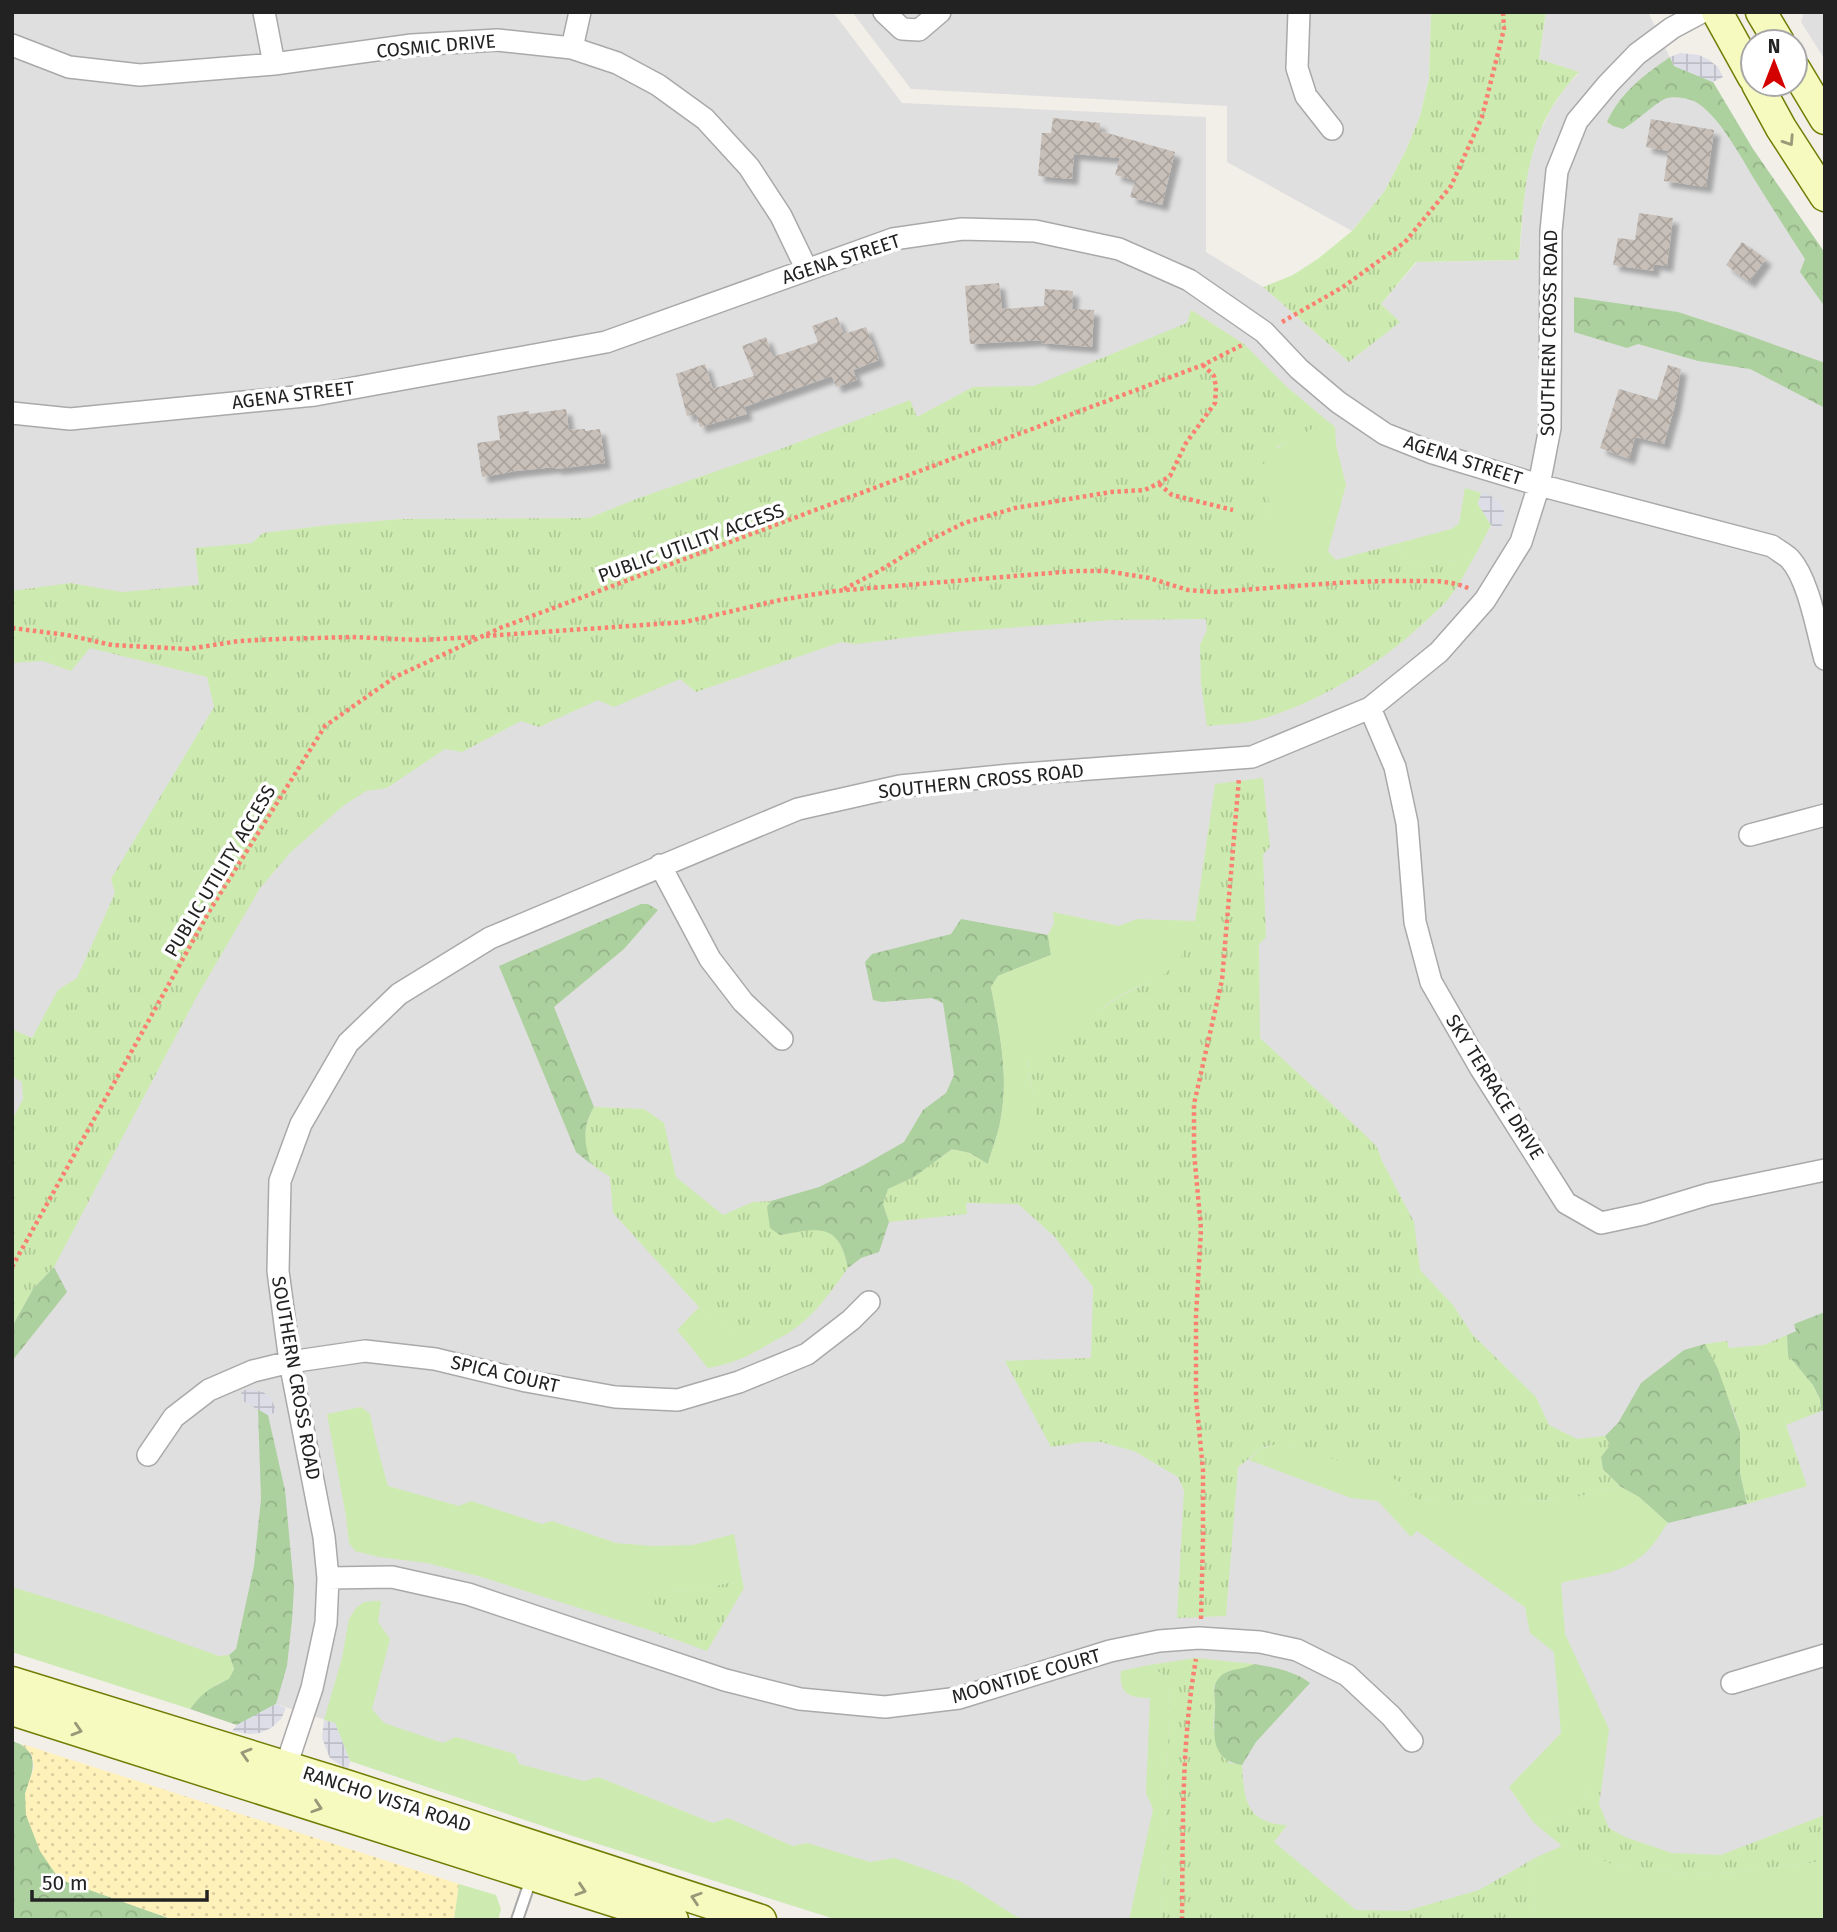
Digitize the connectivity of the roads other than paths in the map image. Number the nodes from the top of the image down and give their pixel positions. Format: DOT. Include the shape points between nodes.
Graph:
graph roads {
  1 [pos="264,12"];
  2 [pos="580,12"];
  3 [pos="884,12"];
  4 [pos="940,12"];
  5 [pos="1300,12"];
  6 [pos="1702,12"];
  7 [pos="1717,12"];
  8 [pos="1761,12"];
  9 [pos="1771,28"];
  10 [pos="12,45"];
  11 [pos="572,48"];
  12 [pos="1739,52"];
  13 [pos="274,64"];
  14 [pos="1809,92"];
  15 [pos="1765,98"];
  16 [pos="1825,119"];
  17 [pos="1332,129"];
  18 [pos="1825,196"];
  19 [pos="807,270"];
  20 [pos="12,413"];
  21 [pos="1539,485"];
  22 [pos="1825,659"];
  23 [pos="1370,708"];
  24 [pos="1825,815"];
  25 [pos="1750,835"];
  26 [pos="660,865"];
  27 [pos="782,1039"];
  28 [pos="1825,1170"];
  29 [pos="869,1302"];
  30 [pos="290,1362"];
  31 [pos="148,1455"];
  32 [pos="328,1578"];
  33 [pos="1825,1656"];
  34 [pos="12,1682"];
  35 [pos="1732,1683"];
  36 [pos="12,1710"];
  37 [pos="1412,1741"];
  38 [pos="282,1780"];
  39 [pos="533,1875"];
  40 [pos="517,1920"];
  41 [pos="673,1920"];
  42 [pos="761,1920"];
  1 -- 13 [label="street"];
  2 -- 11 [label="street"];
  3 -- 4 [label="street" via="902,29 919,30"];
  5 -- 17 [label="street" via="1297,68 1306,96"];
  6 -- 21 [label="street, SOUTHERN CROSS ROAD" via="1637,54 1608,83 1577,121 1557,171 1551,230 1550,428"];
  7 -- 12 [label="main road"];
  8 -- 9 [label="main road"];
  10 -- 13 [label="street, COSMIC DRIVE" via="69,67 140,75"];
  11 -- 13 [label="street, COSMIC DRIVE" via="497,40 412,45"];
  11 -- 19 [label="street, COSMIC DRIVE" via="648,79 705,119 749,167 781,216"];
  14 -- 16 [label="main road"];
  15 -- 18 [label="main road, one-way"];
  19 -- 20 [label="street, AGENA STREET" via="606,342 315,395 70,419"];
  19 -- 21 [label="street, AGENA STREET" via="892,240 962,229 1035,231 1119,249 1189,280 1264,332 1338,402 1385,434"];
  21 -- 22 [label="street, AGENA STREET" via="1772,546 1789,558 1800,575"];
  21 -- 23 [label="street, SOUTHERN CROSS ROAD" via="1521,542 1487,596 1439,652"];
  23 -- 26 [label="street, SOUTHERN CROSS ROAD" via="1240,759 900,786 798,809"];
  23 -- 28 [label="street, SKY TERRACE DRIVE" via="1395,767 1407,822 1415,922 1431,982 1566,1203 1601,1223"];
  24 -- 25 [label="street"];
  26 -- 27 [label="street" via="710,960 743,1002"];
  26 -- 30 [label="street, SOUTHERN CROSS ROAD" via="490,938 399,994 348,1044 301,1124 280,1181 278,1271"];
  29 -- 30 [label="street, SPICA COURT" via="807,1354 739,1382 678,1400 615,1397 435,1359 365,1351"];
  30 -- 31 [label="street, SPICA COURT" via="253,1371 209,1390 174,1417"];
  30 -- 32 [label="street, SOUTHERN CROSS ROAD"];
  32 -- 37 [label="street, MOONTIDE COURT" via="392,1577 468,1594 725,1680 800,1699 885,1707 959,1698 1110,1651 1159,1641 1260,1642 1297,1650 1347,1675"];
  32 -- 38 [label="street, SOUTHERN CROSS ROAD" via="326,1623 313,1688"];
  33 -- 35 [label="street"];
  38 -- 34 [label="main road, RANCHO VISTA ROAD, one-way"];
  36 -- 38 [label="main road, RANCHO VISTA ROAD, one-way"];
  38 -- 39 [label="main road, RANCHO VISTA ROAD, one-way"];
  42 -- 38 [label="main road, RANCHO VISTA ROAD, one-way"];
  39 -- 40 [label="lane"];
  39 -- 41 [label="main road, RANCHO VISTA ROAD, one-way"];
}
